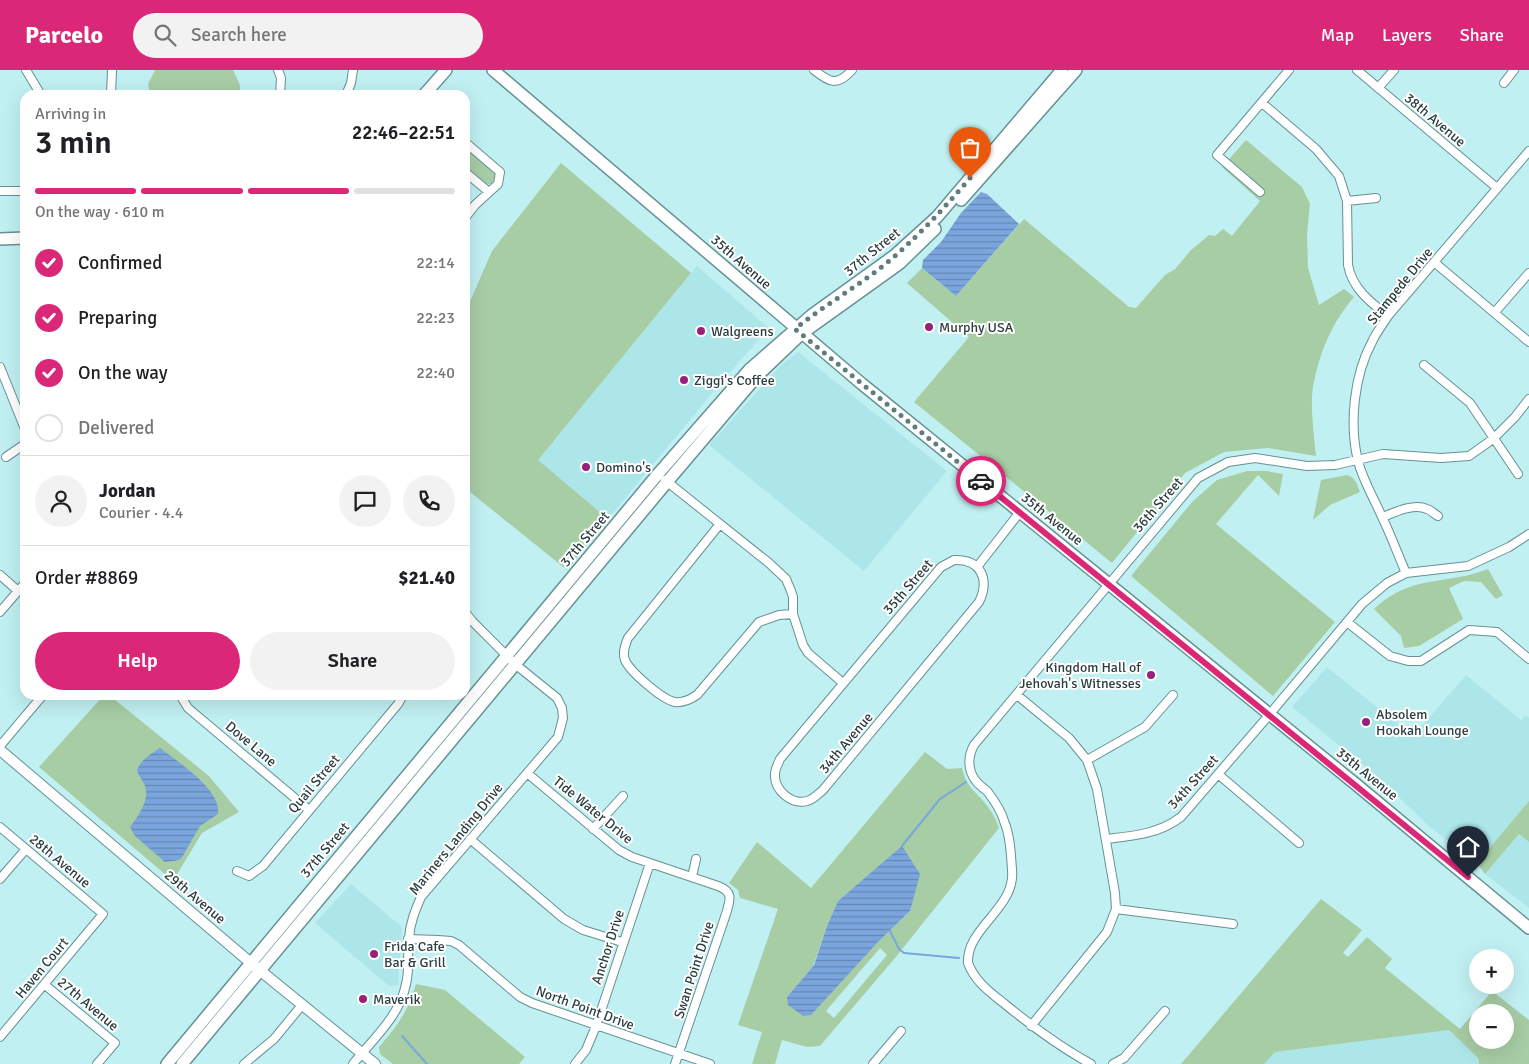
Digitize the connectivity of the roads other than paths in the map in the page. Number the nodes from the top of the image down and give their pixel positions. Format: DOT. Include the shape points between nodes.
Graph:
graph roads {
  1 [pos="26,70"];
  2 [pos="112,70"];
  3 [pos="278,70"];
  4 [pos="353,70"];
  5 [pos="446,70"];
  6 [pos="494,70"];
  7 [pos="814,70"];
  8 [pos="852,70"];
  9 [pos="1062,70"];
  10 [pos="1076,70"];
  11 [pos="1290,70"];
  12 [pos="1357,70"];
  13 [pos="1394,70"];
  14 [pos="1514,70"];
  15 [pos="1504,82"];
  16 [pos="1378,88"];
  17 [pos="38,90"];
  18 [pos="111,90"];
  19 [pos="280,90"];
  20 [pos="348,90"];
  21 [pos="428,90"];
  22 [pos="1262,103"];
  23 [pos="470,146"];
  24 [pos="1529,151"];
  25 [pos="470,176"];
  26 [pos="1497,188"];
  27 [pos="0,191"];
  28 [pos="20,191"];
  29 [pos="489,192"];
  30 [pos="1260,192"];
  31 [pos="1376,198"];
  32 [pos="1347,201"];
  33 [pos="470,212"];
  34 [pos="20,238"];
  35 [pos="0,239"];
  36 [pos="1434,262"];
  37 [pos="1529,273"];
  38 [pos="1495,312"];
  39 [pos="1388,316"];
  40 [pos="798,331"];
  41 [pos="1529,342"];
  42 [pos="1424,365"];
  43 [pos="0,368"];
  44 [pos="1529,399"];
  45 [pos="20,417"];
  46 [pos="1493,438"];
  47 [pos="20,447"];
  48 [pos="6,457"];
  49 [pos="1358,460"];
  50 [pos="1518,474"];
  51 [pos="662,478"];
  52 [pos="1020,512"];
  53 [pos="1438,516"];
  54 [pos="1382,517"];
  55 [pos="720,524"];
  56 [pos="1529,534"];
  57 [pos="976,567"];
  58 [pos="1406,573"];
  59 [pos="0,575"];
  60 [pos="1109,583"];
  61 [pos="20,589"];
  62 [pos="18,591"];
  63 [pos="0,612"];
  64 [pos="793,614"];
  65 [pos="470,618"];
  66 [pos="1347,622"];
  67 [pos="511,659"];
  68 [pos="1529,659"];
  69 [pos="843,683"];
  70 [pos="1017,695"];
  71 [pos="1173,695"];
  72 [pos="39,700"];
  73 [pos="183,700"];
  74 [pos="400,700"];
  75 [pos="1269,715"];
  76 [pos="0,746"];
  77 [pos="0,750"];
  78 [pos="1087,760"];
  79 [pos="527,773"];
  80 [pos="1218,774"];
  81 [pos="623,796"];
  82 [pos="310,810"];
  83 [pos="0,827"];
  84 [pos="593,829"];
  85 [pos="470,839"];
  86 [pos="1106,839"];
  87 [pos="1299,843"];
  88 [pos="26,849"];
  89 [pos="696,859"];
  90 [pos="650,863"];
  91 [pos="237,871"];
  92 [pos="692,876"];
  93 [pos="0,879"];
  94 [pos="729,894"];
  95 [pos="1116,909"];
  96 [pos="103,914"];
  97 [pos="1233,924"];
  98 [pos="1529,928"];
  99 [pos="408,939"];
  100 [pos="622,942"];
  101 [pos="251,963"];
  102 [pos="261,970"];
  103 [pos="45,985"];
  104 [pos="302,1005"];
  105 [pos="1165,1011"];
  106 [pos="596,1026"];
  107 [pos="1031,1026"];
  108 [pos="901,1031"];
  109 [pos="0,1037"];
  110 [pos="361,1053"];
  111 [pos="679,1054"];
  112 [pos="97,1064"];
  113 [pos="166,1064"];
  114 [pos="182,1064"];
  115 [pos="244,1064"];
  116 [pos="353,1064"];
  117 [pos="374,1064"];
  118 [pos="575,1064"];
  119 [pos="675,1064"];
  120 [pos="710,1064"];
  121 [pos="873,1064"];
  122 [pos="1091,1064"];
  123 [pos="1113,1064"];
  1 -- 17 [label="street"];
  2 -- 18 [label="street"];
  3 -- 19 [label="street"];
  4 -- 20 [label="street"];
  5 -- 21 [label="main road"];
  6 -- 40 [label="main road, 35th Avenue"];
  7 -- 8 [label="street" via="826,80 834,81 841,80"];
  9 -- 40 [label="main road, 37th Street" via="936,217 894,256 812,315"];
  10 -- 40 [label="main road, 37th Street" via="943,221 900,263"];
  11 -- 22 [label="street"];
  12 -- 16 [label="street, 38th Avenue"];
  13 -- 16 [label="street"];
  14 -- 15 [label="street"];
  16 -- 26 [label="street, 38th Avenue"];
  22 -- 30 [label="street" via="1217,155"];
  22 -- 32 [label="street" via="1328,161 1340,176"];
  23 -- 29 [label="street" via="500,172 498,184"];
  24 -- 26 [label="street, Stampede Drive"];
  25 -- 29 [label="street"];
  26 -- 36 [label="street, Stampede Drive"];
  27 -- 28 [label="street"];
  29 -- 33 [label="street"];
  31 -- 32 [label="street"];
  32 -- 39 [label="street" via="1350,273 1356,287"];
  34 -- 35 [label="main road"];
  36 -- 38 [label="street"];
  36 -- 39 [label="street, Stampede Drive"];
  37 -- 38 [label="street"];
  38 -- 41 [label="street"];
  39 -- 49 [label="street, Stampede Drive" via="1371,342 1359,376 1354,403"];
  40 -- 51 [label="main road, 37th Street" via="749,370"];
  40 -- 52 [label="main road, 35th Avenue"];
  42 -- 46 [label="street" via="1470,403"];
  43 -- 45 [label="street"];
  44 -- 46 [label="street, 36th Street"];
  46 -- 49 [label="street, 36th Street" via="1469,456 1441,458 1383,454"];
  46 -- 50 [label="street"];
  47 -- 48 [label="street"];
  49 -- 54 [label="street, Stampede Drive"];
  49 -- 60 [label="street, 36th Street" via="1306,466 1255,458 1228,462 1198,478"];
  51 -- 55 [label="street"];
  51 -- 67 [label="main road, 37th Street"];
  52 -- 57 [label="street"];
  52 -- 60 [label="main road, 35th Avenue"];
  53 -- 54 [label="street" via="1426,508 1413,508"];
  54 -- 58 [label="street, Stampede Drive"];
  55 -- 64 [label="street" via="784,577 793,597"];
  55 -- 64 [label="street" via="628,638 624,652 629,667 670,701 687,701 697,695 759,622"];
  56 -- 58 [label="street" via="1468,566"];
  57 -- 69 [label="street, 35th Street" via="958,560 941,567"];
  57 -- 69 [label="street, 34th Avenue" via="985,588 965,621 823,790 808,801 793,801 776,785 776,768"];
  58 -- 66 [label="street, 34th Street" via="1387,583"];
  59 -- 62 [label="street"];
  60 -- 70 [label="street"];
  60 -- 75 [label="main road, 35th Avenue"];
  61 -- 62 [label="street"];
  62 -- 63 [label="street"];
  64 -- 69 [label="street" via="800,639 808,652"];
  65 -- 67 [label="street, Mariners Landing Drive"];
  66 -- 68 [label="street" via="1390,656 1408,662 1420,661 1469,630 1497,632"];
  66 -- 75 [label="street, 34th Street"];
  67 -- 79 [label="street, Mariners Landing Drive" via="557,698 562,708 558,737"];
  67 -- 101 [label="main road, 37th Street"];
  67 -- 102 [label="main road, 37th Street"];
  70 -- 78 [label="street" via="1069,738"];
  70 -- 107 [label="street" via="971,752 970,770 999,808 1005,822 1013,873 1000,908 972,942 968,963 976,980"];
  71 -- 78 [label="street" via="1145,727"];
  72 -- 76 [label="street"];
  73 -- 82 [label="street, Dove Lane" via="188,708"];
  74 -- 82 [label="street, Quail Street"];
  75 -- 80 [label="street, 34th Street"];
  75 -- 98 [label="main road, 35th Avenue"];
  77 -- 101 [label="street, 29th Avenue"];
  78 -- 86 [label="street" via="1097,790"];
  79 -- 84 [label="street, Tide Water Drive"];
  79 -- 85 [label="street, Mariners Landing Drive"];
  80 -- 86 [label="street, 34th Street" via="1170,825 1151,833"];
  80 -- 87 [label="street"];
  81 -- 84 [label="street"];
  82 -- 91 [label="street, Quail Street" via="263,866 249,876"];
  83 -- 88 [label="street, 28th Avenue"];
  84 -- 90 [label="street, Tide Water Drive" via="619,850"];
  85 -- 99 [label="street, Mariners Landing Drive" via="421,897 414,911"];
  85 -- 100 [label="street" via="564,919 583,930"];
  86 -- 95 [label="street"];
  88 -- 93 [label="street"];
  88 -- 96 [label="street, 28th Avenue"];
  89 -- 92 [label="street"];
  90 -- 92 [label="street, Tide Water Drive"];
  90 -- 100 [label="street, Anchor Drive"];
  92 -- 94 [label="street, Tide Water Drive" via="725,888"];
  94 -- 111 [label="street, Swan Point Drive" via="730,900"];
  95 -- 97 [label="street"];
  95 -- 107 [label="street" via="1107,932"];
  96 -- 103 [label="street, Haven Court"];
  99 -- 106 [label="street, North Point Drive" via="451,941 520,997"];
  99 -- 110 [label="street, Mariners Landing Drive" via="407,983 403,996 387,1023"];
  100 -- 106 [label="street, Anchor Drive"];
  101 -- 102 [label="street, 29th Avenue"];
  101 -- 113 [label="main road, 37th Street"];
  102 -- 104 [label="street, 29th Avenue"];
  102 -- 114 [label="main road, 37th Street"];
  103 -- 109 [label="street, Haven Court"];
  103 -- 112 [label="street, 27th Avenue" via="115,1043"];
  104 -- 110 [label="street, 29th Avenue"];
  104 -- 115 [label="street" via="274,1039"];
  105 -- 123 [label="street" via="1124,1058"];
  106 -- 111 [label="street, North Point Drive"];
  106 -- 118 [label="street, Anchor Drive" via="586,1050"];
  107 -- 122 [label="street"];
  108 -- 121 [label="street"];
  110 -- 116 [label="street, Mariners Landing Drive"];
  110 -- 117 [label="street, 29th Avenue"];
  111 -- 119 [label="street, Swan Point Drive"];
  111 -- 120 [label="street, North Point Drive"];
}
